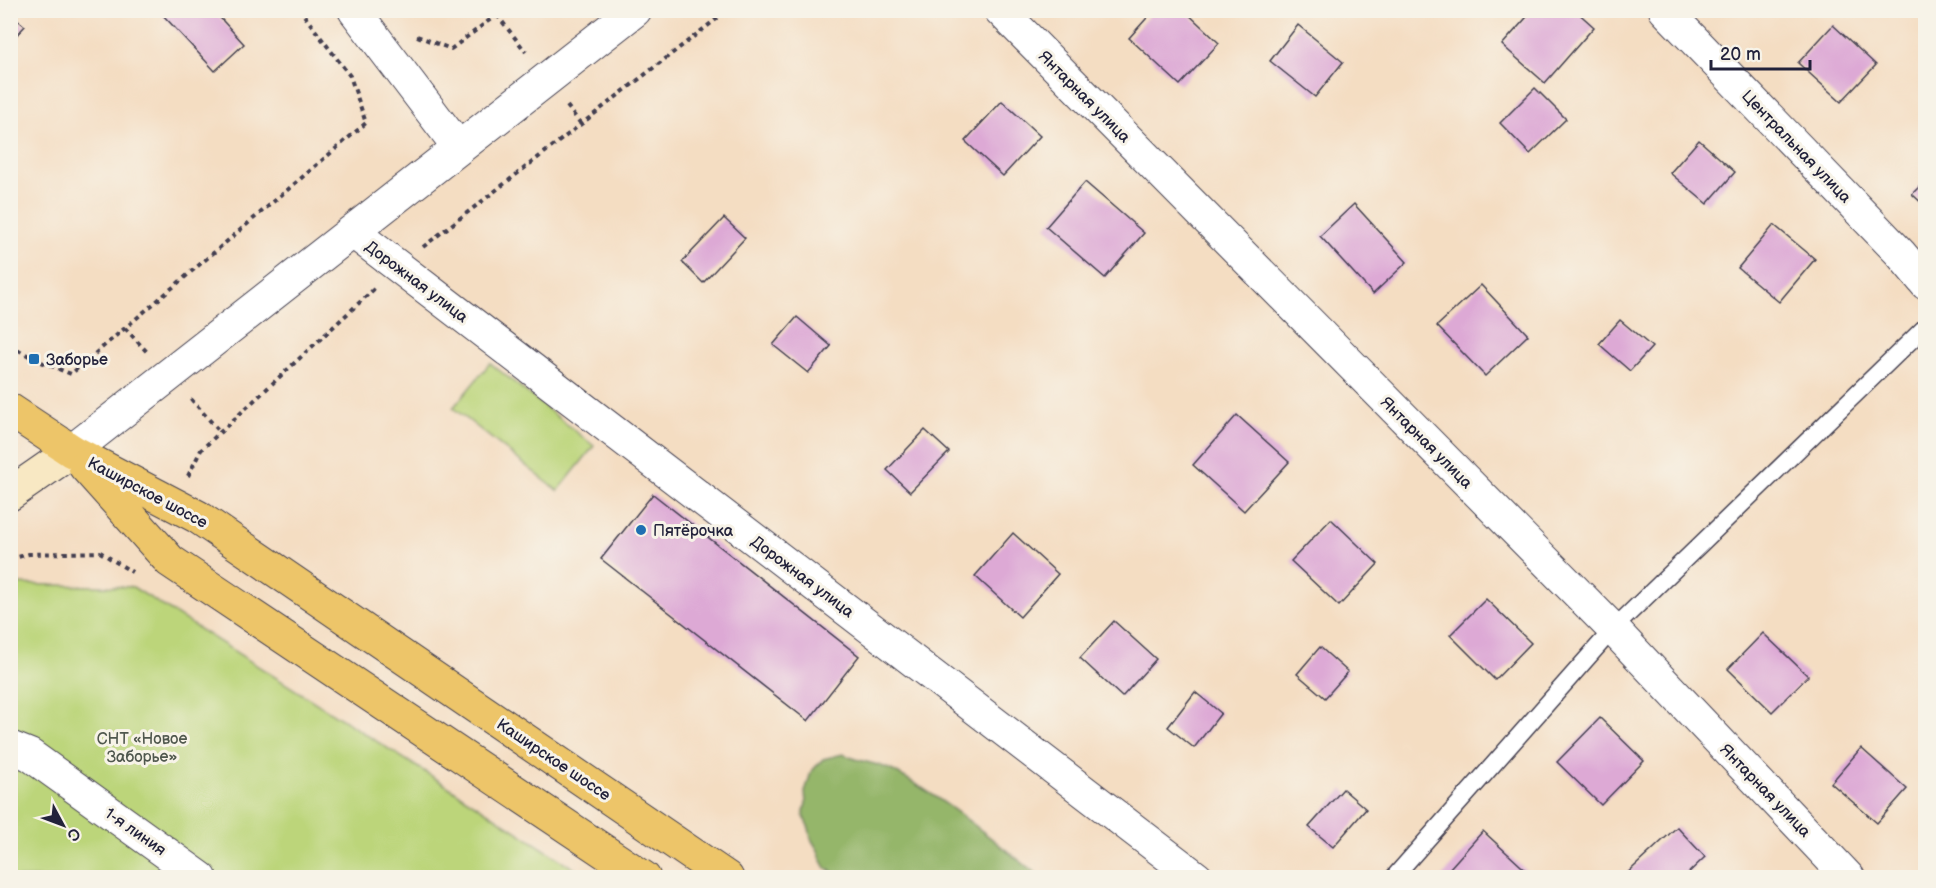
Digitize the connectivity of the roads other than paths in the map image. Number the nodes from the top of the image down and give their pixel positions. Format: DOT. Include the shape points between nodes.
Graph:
graph roads {
  1 [pos="354,10"];
  2 [pos="635,10"];
  3 [pos="1000,10"];
  4 [pos="1665,10"];
  5 [pos="459,148"];
  6 [pos="353,231"];
  7 [pos="1926,284"];
  8 [pos="1926,326"];
  9 [pos="10,410"];
  10 [pos="72,451"];
  11 [pos="10,494"];
  12 [pos="1613,629"];
  13 [pos="10,747"];
  14 [pos="201,878"];
  15 [pos="644,878"];
  16 [pos="728,878"];
  17 [pos="1197,878"];
  18 [pos="1393,878"];
  19 [pos="1849,878"];
  1 -- 5 [label="street"];
  2 -- 5 [label="street"];
  3 -- 12 [label="street, Янтарная улица"];
  4 -- 7 [label="street, Центральная улица"];
  5 -- 6 [label="street"];
  6 -- 10 [label="street"];
  6 -- 17 [label="street, Дорожная улица"];
  8 -- 12 [label="lane"];
  9 -- 10 [label="main road"];
  10 -- 11 [label="main road"];
  10 -- 15 [label="main road, Каширское шоссе" via="170,561"];
  10 -- 16 [label="main road, Каширское шоссе" via="198,517"];
  12 -- 18 [label="lane"];
  12 -- 19 [label="street, Янтарная улица"];
  13 -- 14 [label="street, 1-я линия" via="30,755"];
}
